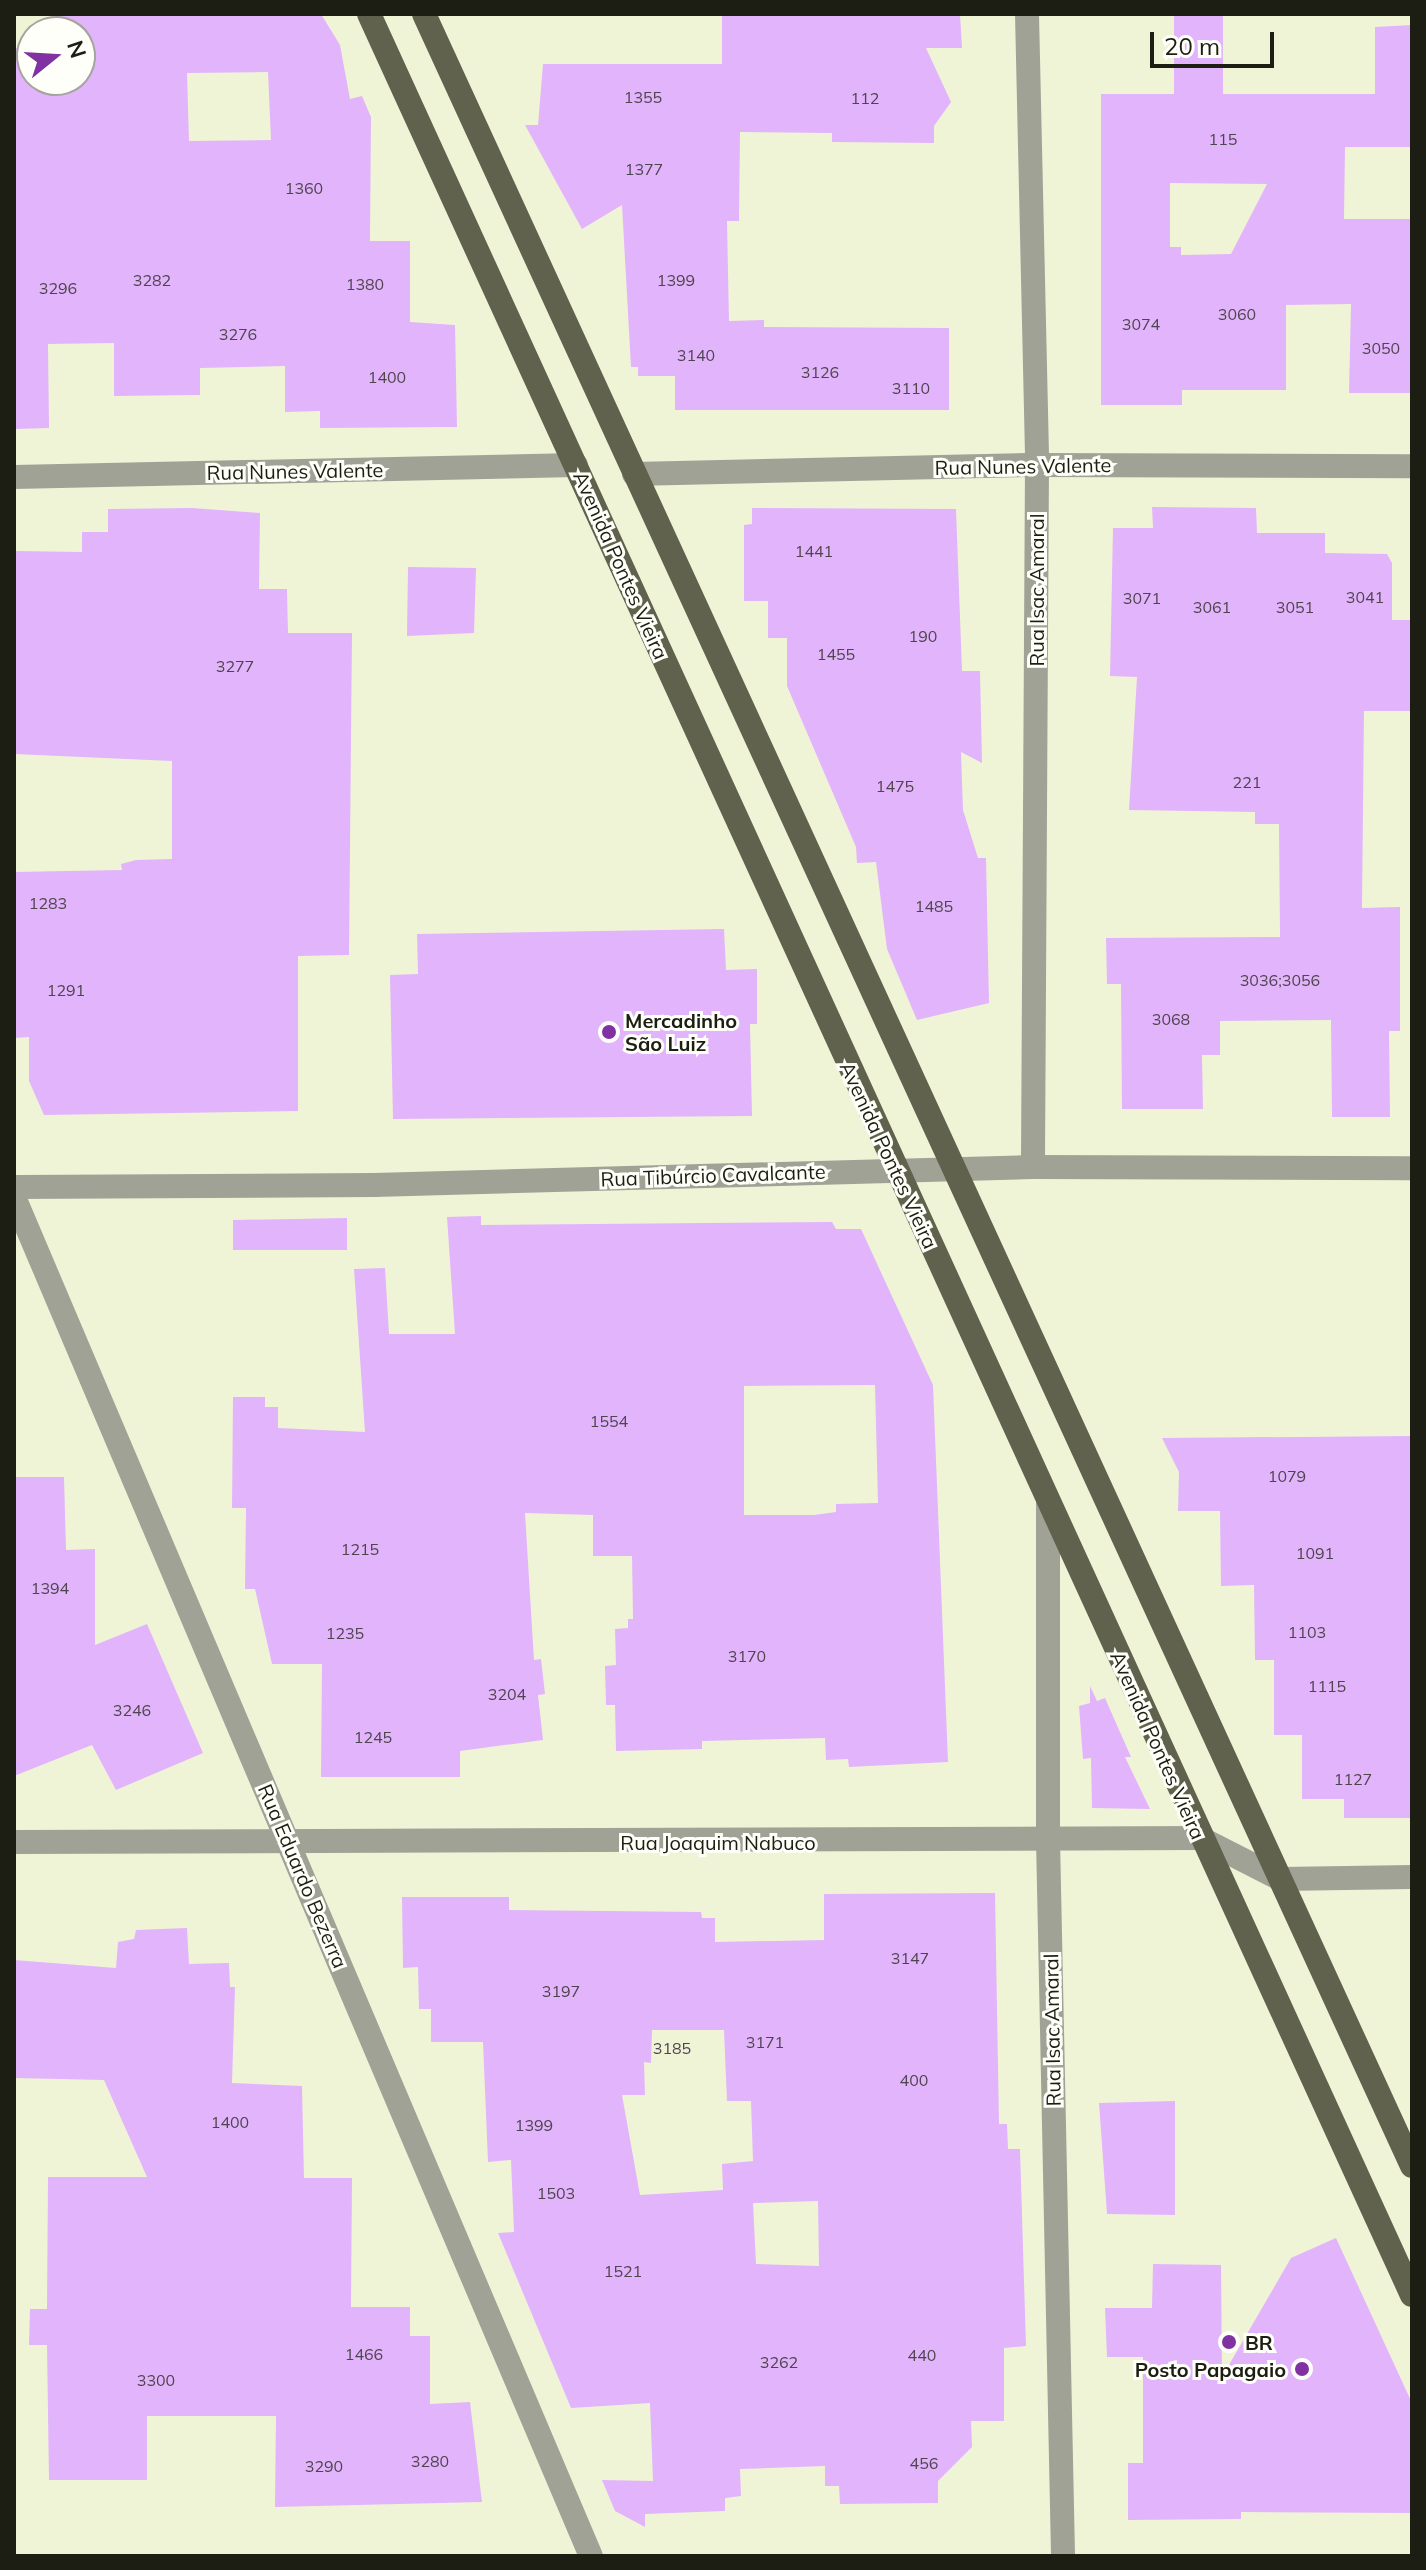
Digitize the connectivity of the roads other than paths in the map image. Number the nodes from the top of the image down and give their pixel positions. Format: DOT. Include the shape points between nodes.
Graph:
graph roads {
  1 [pos="369,14"];
  2 [pos="424,14"];
  3 [pos="1027,14"];
  4 [pos="576,465"];
  5 [pos="1037,465"];
  6 [pos="1412,466"];
  7 [pos="634,474"];
  8 [pos="14,477"];
  9 [pos="1033,1167"];
  10 [pos="1412,1168"];
  11 [pos="952,1169"];
  12 [pos="897,1171"];
  13 [pos="14,1187"];
  14 [pos="14,1197"];
  15 [pos="1048,1504"];
  16 [pos="1200,1838"];
  17 [pos="1048,1839"];
  18 [pos="14,1842"];
  19 [pos="290,1844"];
  20 [pos="1412,1877"];
  21 [pos="1280,1879"];
  22 [pos="1412,2166"];
  23 [pos="1412,2295"];
  24 [pos="591,2556"];
  25 [pos="1063,2556"];
  1 -- 4 [label="main road, Avenida Pontes Vieira"];
  2 -- 7 [label="main road"];
  3 -- 5 [label="street, Rua Isac Amaral"];
  4 -- 8 [label="street, Rua Nunes Valente"];
  4 -- 12 [label="main road, Avenida Pontes Vieira"];
  5 -- 6 [label="street, Rua Nunes Valente"];
  5 -- 7 [label="street, Rua Nunes Valente"];
  5 -- 9 [label="street, Rua Isac Amaral"];
  7 -- 11 [label="main road"];
  9 -- 10 [label="street, Rua Tibúrcio Cavalcante"];
  9 -- 11 [label="street, Rua Tibúrcio Cavalcante"];
  11 -- 12 [label="street, Rua Tibúrcio Cavalcante"];
  11 -- 21 [label="main road"];
  12 -- 13 [label="street, Rua Tibúrcio Cavalcante" via="374,1185"];
  12 -- 15 [label="main road, Avenida Pontes Vieira"];
  14 -- 19 [label="street, Rua Eduardo Bezerra"];
  15 -- 16 [label="main road, Avenida Pontes Vieira"];
  15 -- 17 [label="street, Rua Isac Amaral"];
  16 -- 17 [label="street, Rua Joaquim Nabuco"];
  16 -- 21 [label="street, Rua Joaquim Nabuco"];
  16 -- 23 [label="main road, Avenida Pontes Vieira"];
  17 -- 19 [label="street, Rua Joaquim Nabuco"];
  17 -- 25 [label="street, Rua Isac Amaral"];
  18 -- 19 [label="street, Rua Joaquim Nabuco"];
  19 -- 24 [label="street, Rua Eduardo Bezerra"];
  20 -- 21 [label="street, Rua Joaquim Nabuco"];
  21 -- 22 [label="main road"];
}
